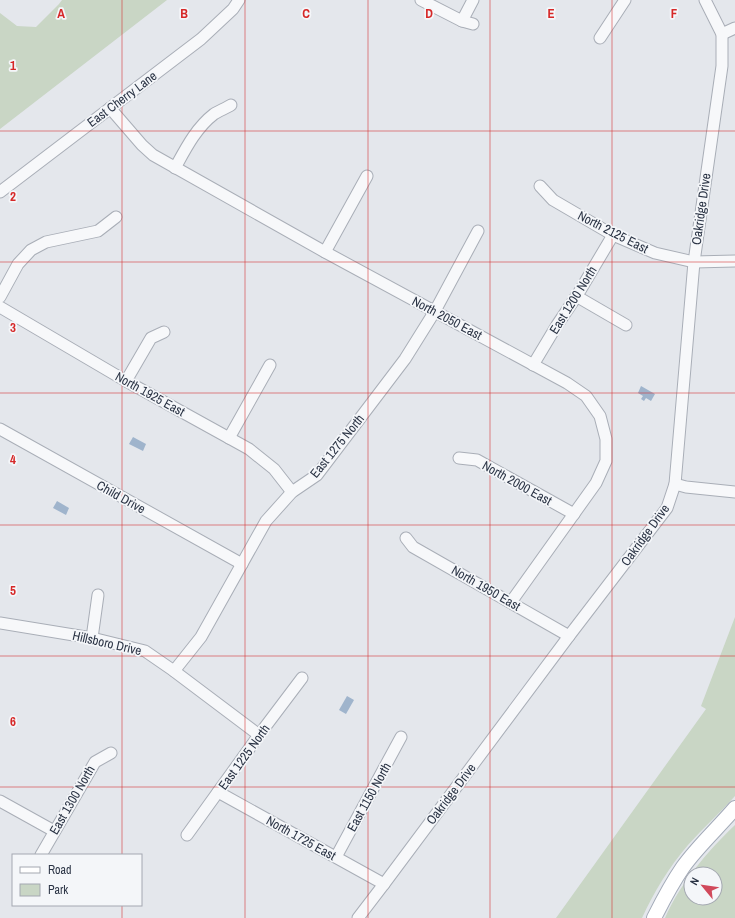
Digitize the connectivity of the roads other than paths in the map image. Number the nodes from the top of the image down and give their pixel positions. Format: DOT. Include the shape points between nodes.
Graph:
graph roads {
  1 [pos="239,0"];
  2 [pos="421,0"];
  3 [pos="473,0"];
  4 [pos="624,0"];
  5 [pos="705,0"];
  6 [pos="735,28"];
  7 [pos="722,34"];
  8 [pos="600,38"];
  9 [pos="231,105"];
  10 [pos="110,108"];
  11 [pos="174,168"];
  12 [pos="367,176"];
  13 [pos="540,186"];
  14 [pos="0,192"];
  15 [pos="116,217"];
  16 [pos="478,231"];
  17 [pos="613,235"];
  18 [pos="325,252"];
  19 [pos="735,261"];
  20 [pos="694,262"];
  21 [pos="576,296"];
  22 [pos="0,297"];
  23 [pos="0,307"];
  24 [pos="435,312"];
  25 [pos="626,325"];
  26 [pos="164,332"];
  27 [pos="270,365"];
  28 [pos="534,365"];
  29 [pos="126,381"];
  30 [pos="0,429"];
  31 [pos="229,438"];
  32 [pos="459,458"];
  33 [pos="674,484"];
  34 [pos="292,492"];
  35 [pos="735,492"];
  36 [pos="574,514"];
  37 [pos="406,538"];
  38 [pos="242,564"];
  39 [pos="98,595"];
  40 [pos="511,602"];
  41 [pos="0,623"];
  42 [pos="569,636"];
  43 [pos="92,638"];
  44 [pos="174,671"];
  45 [pos="302,678"];
  46 [pos="259,735"];
  47 [pos="402,737"];
  48 [pos="111,753"];
  49 [pos="218,792"];
  50 [pos="0,801"];
  51 [pos="735,808"];
  52 [pos="54,831"];
  53 [pos="187,835"];
  54 [pos="42,854"];
  55 [pos="336,857"];
  56 [pos="384,884"];
  57 [pos="358,918"];
  58 [pos="654,918"];
  1 -- 10 [label="street, East Cherry Lane" via="233,9 201,38"];
  2 -- 3 [label="street" via="467,22"];
  4 -- 8 [label="street"];
  5 -- 7 [label="street, Oakridge Drive"];
  6 -- 7 [label="street"];
  7 -- 20 [label="street, Oakridge Drive" via="722,66"];
  9 -- 11 [label="street" via="215,114 201,127"];
  10 -- 11 [label="street, North 2050 East" via="142,145"];
  10 -- 14 [label="street, East Cherry Lane"];
  11 -- 18 [label="street, North 2050 East"];
  12 -- 18 [label="street"];
  13 -- 17 [label="street, North 2125 East" via="553,200"];
  15 -- 22 [label="street" via="98,231 46,242 31,250 18,264"];
  16 -- 24 [label="street, East 1275 North"];
  17 -- 20 [label="street, North 2125 East" via="655,253"];
  17 -- 21 [label="street, East 1200 North"];
  18 -- 24 [label="street, North 2050 East"];
  19 -- 20 [label="street, North 2125 East"];
  20 -- 33 [label="street, Oakridge Drive"];
  21 -- 25 [label="street"];
  21 -- 28 [label="street, East 1200 North" via="556,325"];
  23 -- 29 [label="street, North 1925 East"];
  24 -- 28 [label="street, North 2050 East"];
  24 -- 34 [label="street, East 1275 North" via="405,359 317,474"];
  26 -- 29 [label="street" via="151,338"];
  27 -- 31 [label="street"];
  28 -- 36 [label="street, North 2050 East" via="586,396 600,416 606,439 606,461 596,483"];
  29 -- 31 [label="street, North 1925 East"];
  30 -- 38 [label="street, Child Drive"];
  31 -- 34 [label="street, North 1925 East" via="249,449 274,469"];
  32 -- 36 [label="street, North 2000 East" via="477,460"];
  33 -- 35 [label="street"];
  33 -- 42 [label="street, Oakridge Drive" via="667,508"];
  34 -- 38 [label="street, East 1275 North" via="266,521"];
  36 -- 40 [label="street, North 2050 East"];
  37 -- 40 [label="street, North 1950 East" via="413,547"];
  38 -- 44 [label="street, East 1275 North" via="201,637"];
  39 -- 43 [label="street"];
  40 -- 42 [label="street, North 1950 East"];
  41 -- 43 [label="street, Hillsboro Drive"];
  42 -- 56 [label="street, Oakridge Drive"];
  43 -- 44 [label="street, Hillsboro Drive" via="145,651"];
  44 -- 46 [label="street, Hillsboro Drive"];
  45 -- 46 [label="street, East 1225 North"];
  46 -- 49 [label="street, East 1225 North"];
  47 -- 55 [label="street, East 1150 North"];
  48 -- 52 [label="street, East 1300 North" via="94,762"];
  49 -- 53 [label="street, East 1225 North"];
  49 -- 55 [label="street, North 1725 East"];
  50 -- 52 [label="street"];
  51 -- 58 [label="main road" via="684,866"];
  52 -- 54 [label="street, East 1300 North"];
  55 -- 56 [label="street, North 1725 East"];
  56 -- 57 [label="street, Oakridge Drive"];
}
